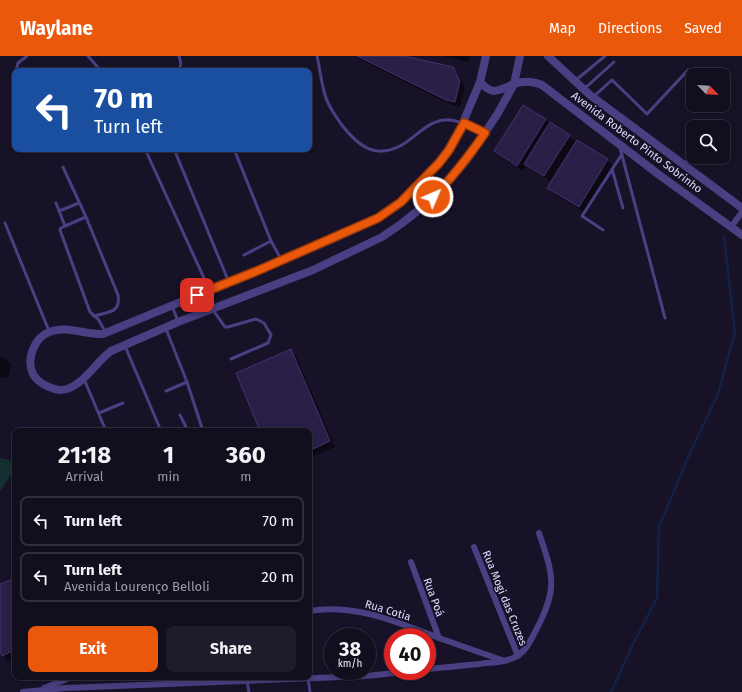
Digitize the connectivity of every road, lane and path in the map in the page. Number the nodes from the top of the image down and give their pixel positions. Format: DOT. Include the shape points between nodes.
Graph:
graph roads {
  1 [pos="27,56"];
  2 [pos="88,56"];
  3 [pos="178,56"];
  4 [pos="317,56"];
  5 [pos="486,56"];
  6 [pos="520,56"];
  7 [pos="548,56"];
  8 [pos="605,56"];
  9 [pos="614,62"];
  10 [pos="17,68"];
  11 [pos="98,68"];
  12 [pos="180,68"];
  13 [pos="686,72"];
  14 [pos="480,82"];
  15 [pos="575,82"];
  16 [pos="514,84"];
  17 [pos="584,89"];
  18 [pos="593,97"];
  19 [pos="464,123"];
  20 [pos="485,133"];
  21 [pos="619,144"];
  22 [pos="146,152"];
  23 [pos="175,152"];
  24 [pos="235,152"];
  25 [pos="622,154"];
  26 [pos="686,162"];
  27 [pos="684,165"];
  28 [pos="64,167"];
  29 [pos="612,169"];
  30 [pos="79,202"];
  31 [pos="56,203"];
  32 [pos="623,208"];
  33 [pos="742,208"];
  34 [pos="59,211"];
  35 [pos="742,212"];
  36 [pos="86,217"];
  37 [pos="5,223"];
  38 [pos="64,226"];
  39 [pos="732,227"];
  40 [pos="603,230"];
  41 [pos="742,235"];
  42 [pos="271,241"];
  43 [pos="244,255"];
  44 [pos="282,260"];
  45 [pos="229,282"];
  46 [pos="209,290"];
  47 [pos="172,306"];
  48 [pos="212,309"];
  49 [pos="94,316"];
  50 [pos="665,318"];
  51 [pos="178,322"];
  52 [pos="165,328"];
  53 [pos="49,332"];
  54 [pos="106,333"];
  55 [pos="124,345"];
  56 [pos="230,359"];
  57 [pos="84,378"];
  58 [pos="187,382"];
  59 [pos="166,391"];
  60 [pos="123,403"];
  61 [pos="99,413"];
  62 [pos="180,415"];
  63 [pos="105,428"];
  64 [pos="160,428"];
  65 [pos="186,428"];
  66 [pos="202,428"];
  67 [pos="539,533"];
  68 [pos="474,547"];
  69 [pos="411,562"];
  70 [pos="312,610"];
  71 [pos="439,638"];
  72 [pos="518,656"];
  73 [pos="503,661"];
  74 [pos="436,669"];
  75 [pos="384,674"];
  76 [pos="312,678"];
  77 [pos="64,680"];
  78 [pos="267,680"];
  79 [pos="308,680"];
  80 [pos="246,681"];
  81 [pos="36,691"];
  82 [pos="22,692"];
  83 [pos="249,692"];
  84 [pos="310,692"];
  1 -- 10 [label="lane" via="18,63"];
  2 -- 11 [label="lane"];
  3 -- 12 [label="lane"];
  4 -- 19 [label="lane" via="328,104 353,139 365,148 384,152 415,137 434,122 442,120"];
  5 -- 14 [label="street"];
  6 -- 16 [label="street"];
  7 -- 15 [label="street, Avenida Roberto Pinto Sobrinho"];
  8 -- 15 [label="lane"];
  9 -- 17 [label="lane"];
  13 -- 18 [label="lane" via="647,114 612,80"];
  14 -- 16 [label="street, Avenida Roberto Pinto Sobrinho" via="493,91"];
  14 -- 19 [label="street"];
  15 -- 17 [label="street, Avenida Roberto Pinto Sobrinho"];
  16 -- 20 [label="street"];
  16 -- 21 [label="street, Avenida Roberto Pinto Sobrinho" via="535,82 542,85"];
  17 -- 18 [label="street, Avenida Roberto Pinto Sobrinho"];
  18 -- 27 [label="street, Avenida Roberto Pinto Sobrinho"];
  19 -- 20 [label="street"];
  19 -- 44 [label="street" via="439,163 401,202 378,218"];
  20 -- 48 [label="street" via="449,181 425,205 388,233 313,270"];
  21 -- 25 [label="lane"];
  21 -- 39 [label="street, Avenida Roberto Pinto Sobrinho"];
  22 -- 46 [label="lane"];
  23 -- 45 [label="lane"];
  24 -- 42 [label="lane"];
  25 -- 29 [label="lane"];
  25 -- 50 [label="lane"];
  26 -- 27 [label="lane"];
  27 -- 33 [label="street, Avenida Roberto Pinto Sobrinho"];
  28 -- 30 [label="lane"];
  29 -- 32 [label="lane"];
  29 -- 40 [label="lane" via="582,216"];
  30 -- 34 [label="lane"];
  30 -- 36 [label="lane"];
  31 -- 34 [label="lane"];
  34 -- 38 [label="lane"];
  35 -- 39 [label="street"];
  36 -- 38 [label="lane"];
  36 -- 49 [label="lane" via="119,303 112,311"];
  37 -- 53 [label="lane"];
  38 -- 49 [label="lane" via="60,230 90,312"];
  39 -- 41 [label="street, Avenida Roberto Pinto Sobrinho"];
  42 -- 43 [label="lane"];
  42 -- 44 [label="lane"];
  44 -- 45 [label="street"];
  45 -- 46 [label="street"];
  46 -- 47 [label="street"];
  47 -- 51 [label="lane"];
  47 -- 54 [label="street"];
  48 -- 51 [label="street"];
  48 -- 56 [label="lane" via="225,327 256,319 264,323 271,335 268,343"];
  49 -- 54 [label="lane"];
  51 -- 52 [label="street"];
  52 -- 55 [label="street"];
  52 -- 58 [label="lane"];
  53 -- 54 [label="street" via="63,329 95,334"];
  53 -- 57 [label="street" via="42,335 35,344 31,356 32,373 37,380 56,390 76,385"];
  55 -- 57 [label="street" via="104,356"];
  55 -- 64 [label="lane"];
  57 -- 61 [label="lane"];
  58 -- 59 [label="lane"];
  58 -- 66 [label="lane"];
  60 -- 61 [label="lane"];
  61 -- 63 [label="lane"];
  62 -- 65 [label="lane"];
  67 -- 72 [label="street" via="552,574 550,602 525,649"];
  68 -- 72 [label="street, Rua Mogi das Cruzes"];
  69 -- 71 [label="street, Rua Poá"];
  70 -- 71 [label="street, Rua Cotia" via="321,608 360,612"];
  71 -- 73 [label="street, Rua Cotia"];
  72 -- 73 [label="street"];
  73 -- 74 [label="street"];
  75 -- 76 [label="street"];
  77 -- 81 [label="street"];
  78 -- 80 [label="street"];
  79 -- 84 [label="lane"];
  80 -- 81 [label="street"];
  80 -- 83 [label="lane"];
  81 -- 82 [label="street"];
}
